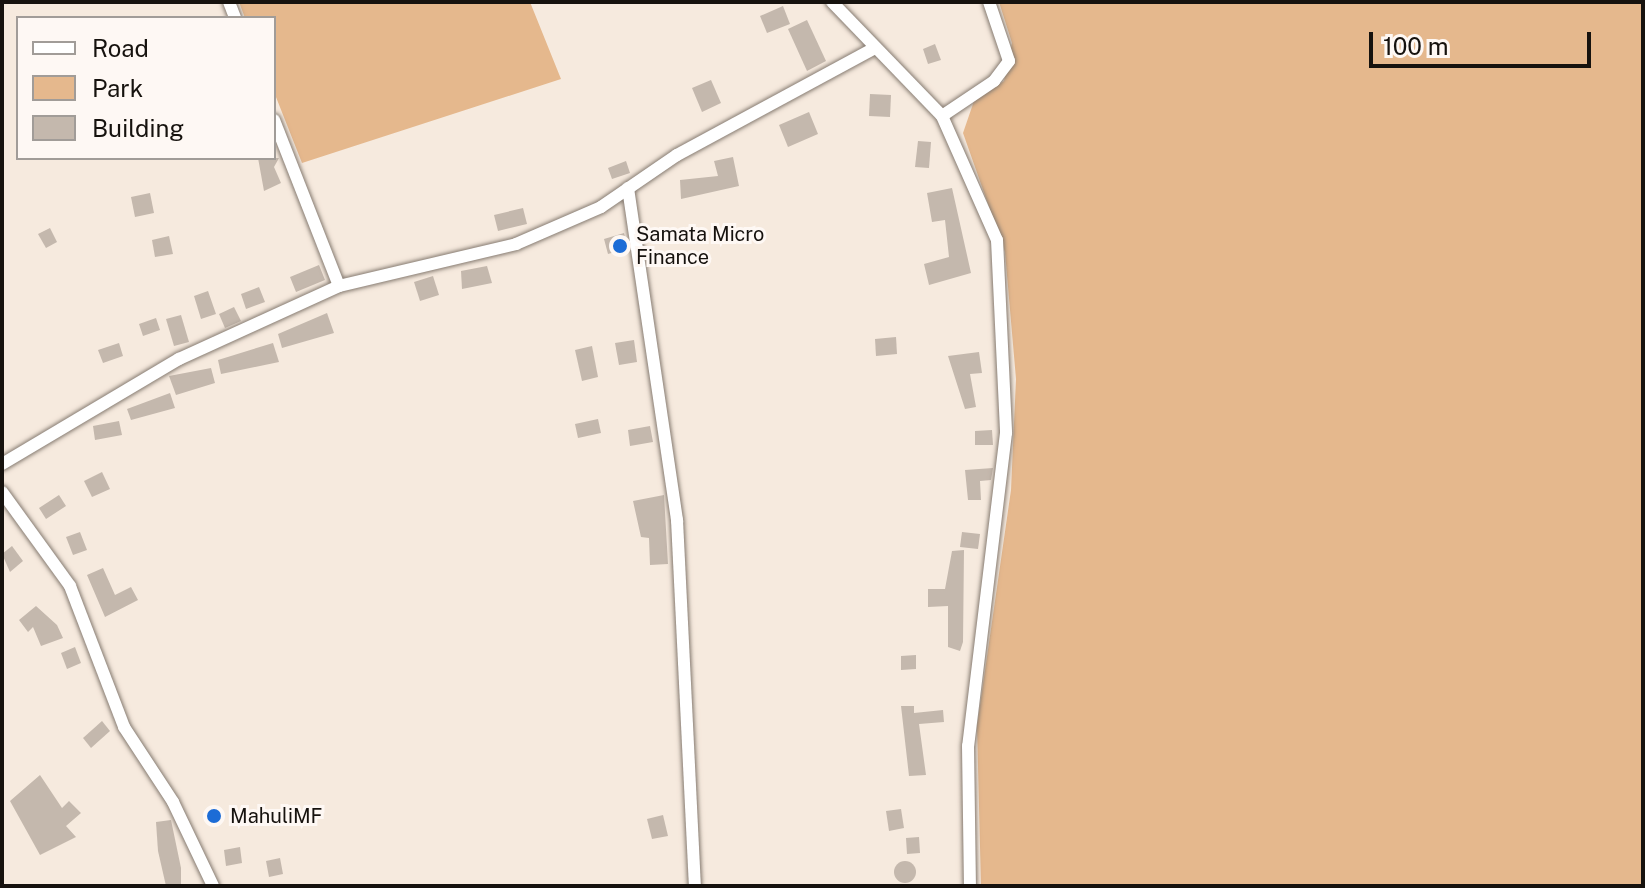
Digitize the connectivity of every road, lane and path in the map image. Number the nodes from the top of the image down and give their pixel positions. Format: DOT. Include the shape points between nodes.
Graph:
graph roads {
  1 [pos="832,2"];
  2 [pos="989,2"];
  3 [pos="875,48"];
  4 [pos="942,116"];
  5 [pos="276,125"];
  6 [pos="628,188"];
  7 [pos="339,286"];
  8 [pos="2,464"];
  9 [pos="2,492"];
  10 [pos="213,886"];
  11 [pos="695,886"];
  12 [pos="970,886"];
  1 -- 3 [label="street"];
  2 -- 4 [label="street" via="1009,61 994,81"];
  3 -- 4 [label="street"];
  3 -- 6 [label="street"];
  4 -- 12 [label="street" via="997,240 1006,433 968,746"];
  5 -- 7 [label="street"];
  6 -- 7 [label="street" via="516,244"];
  6 -- 11 [label="street" via="677,520"];
  7 -- 8 [label="street" via="179,359"];
  9 -- 10 [label="street" via="70,586 124,727 173,802"];
}
